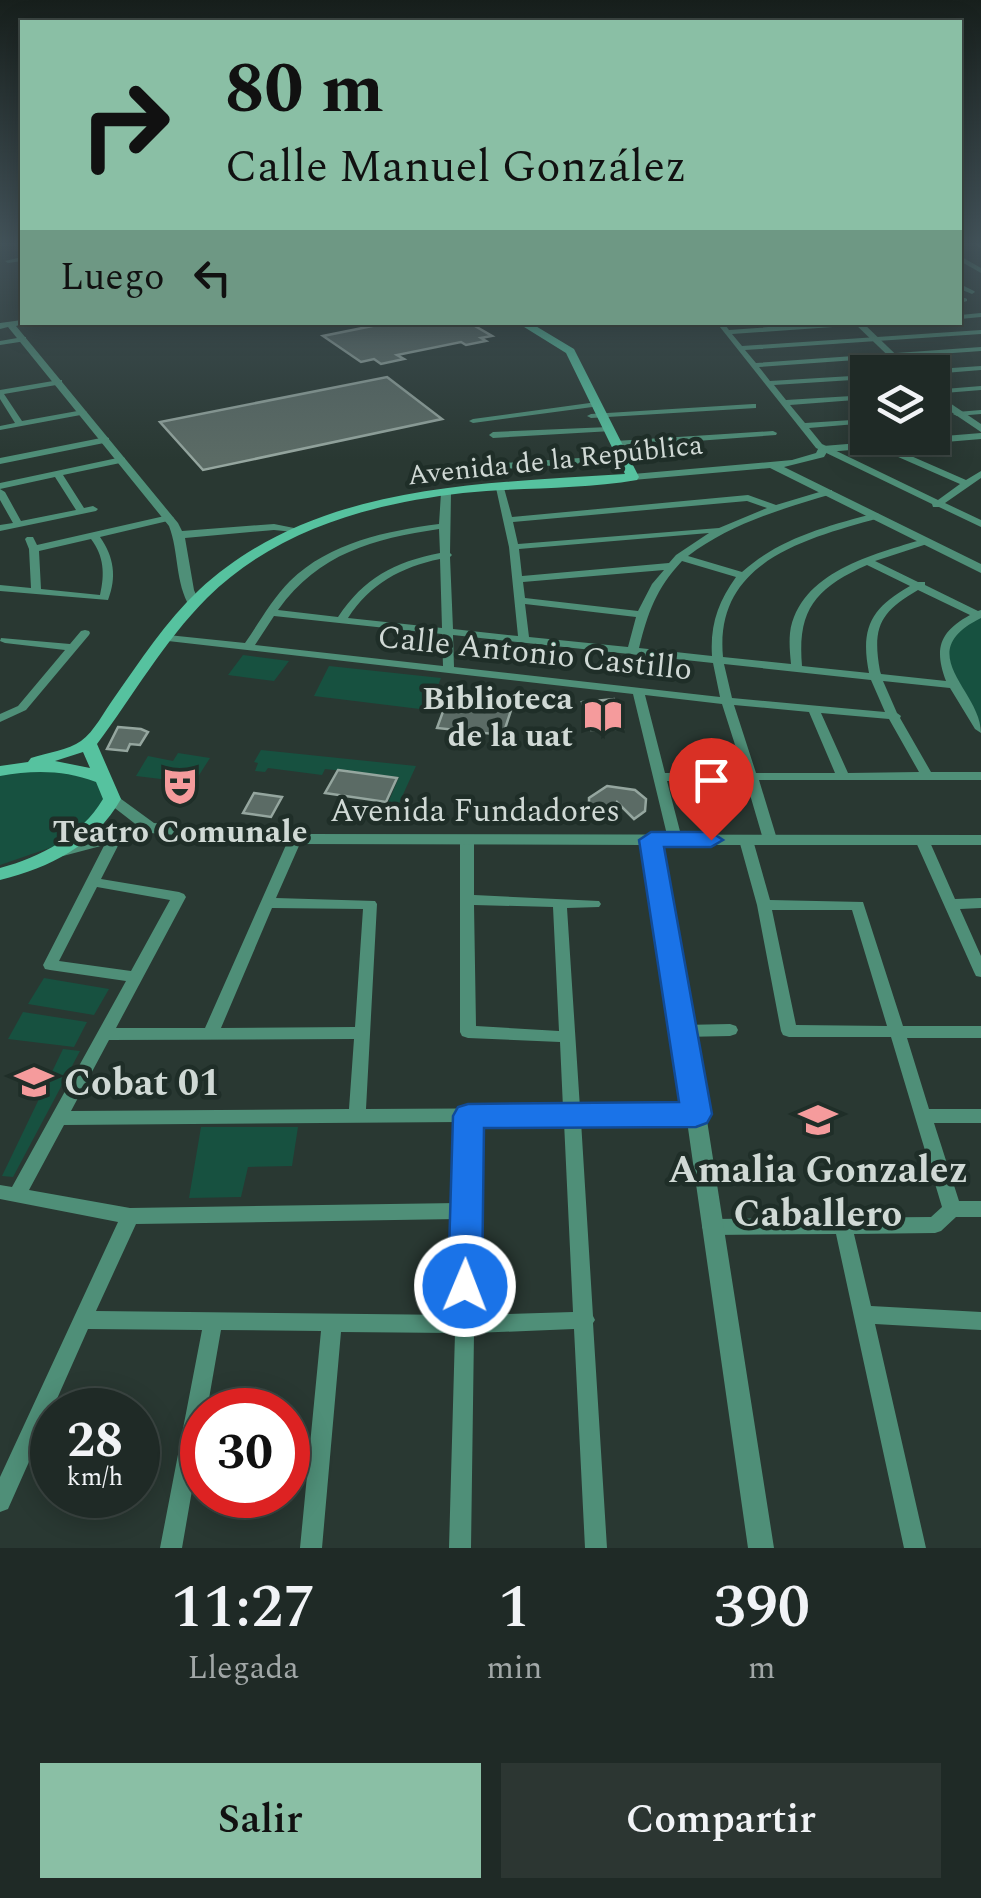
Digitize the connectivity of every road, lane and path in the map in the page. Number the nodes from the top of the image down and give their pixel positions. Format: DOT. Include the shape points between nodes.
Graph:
graph roads {
  1 [pos="6,325"];
  2 [pos="514,325"];
  3 [pos="524,325"];
  4 [pos="721,325"];
  5 [pos="823,325"];
  6 [pos="852,325"];
  7 [pos="854,325"];
  8 [pos="726,332"];
  9 [pos="981,332"];
  10 [pos="23,339"];
  11 [pos="545,340"];
  12 [pos="863,340"];
  13 [pos="875,340"];
  14 [pos="0,343"];
  15 [pos="740,348"];
  16 [pos="981,349"];
  17 [pos="878,355"];
  18 [pos="891,355"];
  19 [pos="905,355"];
  20 [pos="850,359"];
  21 [pos="754,366"];
  22 [pos="981,368"];
  23 [pos="950,370"];
  24 [pos="850,377"];
  25 [pos="59,382"];
  26 [pos="768,384"];
  27 [pos="981,388"];
  28 [pos="950,391"];
  29 [pos="0,393"];
  30 [pos="586,396"];
  31 [pos="850,398"];
  32 [pos="784,403"];
  33 [pos="754,406"];
  34 [pos="950,408"];
  35 [pos="84,412"];
  36 [pos="981,412"];
  37 [pos="957,414"];
  38 [pos="950,420"];
  39 [pos="473,421"];
  40 [pos="850,422"];
  41 [pos="20,424"];
  42 [pos="802,426"];
  43 [pos="0,428"];
  44 [pos="602,430"];
  45 [pos="773,433"];
  46 [pos="981,434"];
  47 [pos="493,436"];
  48 [pos="950,437"];
  49 [pos="106,440"];
  50 [pos="614,444"];
  51 [pos="850,446"];
  52 [pos="823,449"];
  53 [pos="901,455"];
  54 [pos="610,459"];
  55 [pos="122,460"];
  56 [pos="0,461"];
  57 [pos="771,465"];
  58 [pos="506,466"];
  59 [pos="58,474"];
  60 [pos="981,474"];
  61 [pos="626,478"];
  62 [pos="966,484"];
  63 [pos="500,488"];
  64 [pos="0,489"];
  65 [pos="829,492"];
  66 [pos="446,494"];
  67 [pos="936,505"];
  68 [pos="774,508"];
  69 [pos="876,516"];
  70 [pos="170,518"];
  71 [pos="509,520"];
  72 [pos="18,524"];
  73 [pos="981,524"];
  74 [pos="444,526"];
  75 [pos="0,528"];
  76 [pos="290,530"];
  77 [pos="719,530"];
  78 [pos="180,535"];
  79 [pos="94,536"];
  80 [pos="927,542"];
  81 [pos="514,547"];
  82 [pos="447,555"];
  83 [pos="675,561"];
  84 [pos="866,561"];
  85 [pos="981,569"];
  86 [pos="744,576"];
  87 [pos="517,580"];
  88 [pos="921,584"];
  89 [pos="0,588"];
  90 [pos="36,592"];
  91 [pos="519,600"];
  92 [pos="194,604"];
  93 [pos="272,613"];
  94 [pos="640,614"];
  95 [pos="980,614"];
  96 [pos="341,620"];
  97 [pos="449,631"];
  98 [pos="85,633"];
  99 [pos="168,638"];
  100 [pos="524,639"];
  101 [pos="5,640"];
  102 [pos="73,648"];
  103 [pos="247,648"];
  104 [pos="633,650"];
  105 [pos="715,659"];
  106 [pos="797,668"];
  107 [pos="450,670"];
  108 [pos="874,676"];
  109 [pos="954,685"];
  110 [pos="638,691"];
  111 [pos="725,701"];
  112 [pos="814,710"];
  113 [pos="896,716"];
  114 [pos="0,718"];
  115 [pos="981,730"];
  116 [pos="88,744"];
  117 [pos="25,766"];
  118 [pos="0,771"];
  119 [pos="752,776"];
  120 [pos="842,776"];
  121 [pos="927,776"];
  122 [pos="981,776"];
  123 [pos="662,777"];
  124 [pos="100,778"];
  125 [pos="112,799"];
  126 [pos="150,828"];
  127 [pos="116,836"];
  128 [pos="295,839"];
  129 [pos="770,839"];
  130 [pos="651,840"];
  131 [pos="676,840"];
  132 [pos="746,840"];
  133 [pos="922,840"];
  134 [pos="981,840"];
  135 [pos="467,841"];
  136 [pos="62,851"];
  137 [pos="3,874"];
  138 [pos="92,882"];
  139 [pos="470,900"];
  140 [pos="269,903"];
  141 [pos="560,903"];
  142 [pos="981,903"];
  143 [pos="594,904"];
  144 [pos="764,904"];
  145 [pos="952,904"];
  146 [pos="981,972"];
  147 [pos="136,976"];
  148 [pos="730,1030"];
  149 [pos="683,1031"];
  150 [pos="981,1032"];
  151 [pos="362,1033"];
  152 [pos="898,1033"];
  153 [pos="105,1034"];
  154 [pos="211,1034"];
  155 [pos="569,1036"];
  156 [pos="696,1114"];
  157 [pos="574,1115"];
  158 [pos="357,1116"];
  159 [pos="468,1116"];
  160 [pos="924,1116"];
  161 [pos="981,1116"];
  162 [pos="59,1118"];
  163 [pos="9,1193"];
  164 [pos="952,1209"];
  165 [pos="981,1209"];
  166 [pos="467,1211"];
  167 [pos="130,1216"];
  168 [pos="843,1225"];
  169 [pos="711,1226"];
  170 [pos="865,1315"];
  171 [pos="83,1320"];
  172 [pos="585,1320"];
  173 [pos="213,1321"];
  174 [pos="981,1321"];
  175 [pos="332,1322"];
  176 [pos="464,1324"];
  177 [pos="0,1502"];
  178 [pos="171,1548"];
  179 [pos="311,1548"];
  180 [pos="460,1548"];
  181 [pos="596,1548"];
  182 [pos="760,1548"];
  183 [pos="915,1548"];
  1 -- 10 [label="street"];
  2 -- 11 [label="main road"];
  3 -- 11 [label="main road"];
  4 -- 8 [label="street"];
  5 -- 8 [label="street"];
  6 -- 12 [label="street"];
  7 -- 13 [label="street"];
  8 -- 15 [label="street"];
  9 -- 13 [label="street"];
  10 -- 14 [label="street"];
  10 -- 25 [label="street"];
  11 -- 30 [label="main road"];
  12 -- 13 [label="street"];
  12 -- 15 [label="street"];
  12 -- 17 [label="street"];
  13 -- 18 [label="street"];
  15 -- 21 [label="street"];
  16 -- 19 [label="street"];
  20 -- 21 [label="street"];
  21 -- 26 [label="street"];
  22 -- 23 [label="street"];
  24 -- 26 [label="street"];
  25 -- 29 [label="street"];
  25 -- 35 [label="street"];
  26 -- 32 [label="street"];
  27 -- 28 [label="street"];
  29 -- 41 [label="street"];
  30 -- 33 [label="street"];
  30 -- 39 [label="street"];
  30 -- 44 [label="main road"];
  31 -- 32 [label="street"];
  32 -- 42 [label="street"];
  34 -- 37 [label="street"];
  35 -- 41 [label="street"];
  35 -- 49 [label="street"];
  36 -- 37 [label="street"];
  37 -- 46 [label="street"];
  38 -- 46 [label="street"];
  40 -- 42 [label="street"];
  41 -- 43 [label="street"];
  42 -- 52 [label="street"];
  44 -- 47 [label="street"];
  44 -- 50 [label="main road"];
  44 -- 54 [label="main road"];
  45 -- 50 [label="street"];
  46 -- 48 [label="street, Avenida de la República"];
  49 -- 55 [label="street"];
  49 -- 56 [label="street"];
  50 -- 61 [label="main road"];
  51 -- 52 [label="street, Avenida de la República"];
  52 -- 57 [label="street, Avenida de la República" via="811,459"];
  52 -- 67 [label="street"];
  53 -- 62 [label="street"];
  54 -- 58 [label="street"];
  54 -- 61 [label="main road"];
  55 -- 59 [label="street"];
  55 -- 70 [label="street"];
  57 -- 61 [label="street, Avenida de la República"];
  57 -- 65 [label="street"];
  59 -- 64 [label="street"];
  59 -- 72 [label="street" via="87,510"];
  60 -- 62 [label="street"];
  61 -- 63 [label="main road, Avenida de la República"];
  62 -- 67 [label="street"];
  63 -- 66 [label="main road, Avenida de la República"];
  63 -- 71 [label="street"];
  64 -- 72 [label="street"];
  65 -- 68 [label="street"];
  65 -- 69 [label="street"];
  66 -- 74 [label="street"];
  66 -- 76 [label="main road, Avenida de la República" via="364,506"];
  67 -- 73 [label="street"];
  68 -- 71 [label="street" via="748,498"];
  68 -- 77 [label="street"];
  69 -- 80 [label="street"];
  69 -- 86 [label="street" via="792,543"];
  70 -- 78 [label="street"];
  70 -- 79 [label="street"];
  71 -- 81 [label="street"];
  72 -- 75 [label="street"];
  74 -- 82 [label="street"];
  74 -- 93 [label="street" via="388,534 337,554 303,576"];
  76 -- 78 [label="street, Avenida de la República"];
  76 -- 92 [label="main road, Avenida de la República" via="237,564"];
  77 -- 81 [label="street"];
  77 -- 83 [label="street"];
  78 -- 92 [label="street" via="187,596"];
  79 -- 90 [label="street" via="32,544"];
  79 -- 90 [label="street" via="108,560 104,598"];
  80 -- 84 [label="street"];
  80 -- 85 [label="street"];
  81 -- 87 [label="street"];
  82 -- 96 [label="street" via="380,576"];
  82 -- 97 [label="street"];
  83 -- 86 [label="street"];
  83 -- 87 [label="street"];
  83 -- 94 [label="street"];
  84 -- 88 [label="street"];
  84 -- 106 [label="street" via="810,600 796,630"];
  86 -- 105 [label="street" via="717,619"];
  87 -- 91 [label="street"];
  88 -- 95 [label="street"];
  88 -- 108 [label="street" via="875,622 868,645"];
  89 -- 90 [label="street"];
  91 -- 94 [label="street"];
  91 -- 100 [label="street"];
  92 -- 99 [label="main road, Avenida de la República"];
  93 -- 96 [label="street"];
  93 -- 103 [label="street"];
  94 -- 104 [label="street"];
  95 -- 109 [label="street" via="946,636 943,653"];
  96 -- 97 [label="street"];
  97 -- 100 [label="street"];
  97 -- 107 [label="street"];
  98 -- 102 [label="street"];
  99 -- 103 [label="street, Calle Antonio Castillo"];
  99 -- 116 [label="main road, Avenida de la República"];
  100 -- 104 [label="street"];
  101 -- 102 [label="street"];
  102 -- 114 [label="street" via="16,712"];
  103 -- 107 [label="street, Calle Antonio Castillo"];
  104 -- 105 [label="street"];
  105 -- 106 [label="street"];
  105 -- 111 [label="street"];
  106 -- 108 [label="street"];
  107 -- 110 [label="street, Calle Antonio Castillo"];
  108 -- 109 [label="street"];
  108 -- 113 [label="street"];
  109 -- 115 [label="street"];
  110 -- 111 [label="street, Calle Antonio Castillo"];
  110 -- 123 [label="street"];
  111 -- 112 [label="street, Calle Antonio Castillo"];
  111 -- 119 [label="street"];
  112 -- 113 [label="street, Calle Antonio Castillo"];
  112 -- 120 [label="street"];
  113 -- 121 [label="street"];
  116 -- 117 [label="main road"];
  116 -- 124 [label="main road"];
  117 -- 118 [label="main road"];
  117 -- 124 [label="main road"];
  119 -- 120 [label="street"];
  119 -- 123 [label="street"];
  119 -- 129 [label="street"];
  120 -- 121 [label="street"];
  121 -- 122 [label="street"];
  123 -- 131 [label="street"];
  124 -- 125 [label="main road"];
  125 -- 126 [label="street"];
  125 -- 136 [label="main road" via="104,815"];
  126 -- 127 [label="street, Avenida Fundadores"];
  126 -- 128 [label="street, Avenida Fundadores"];
  127 -- 136 [label="street, Avenida Fundadores"];
  127 -- 138 [label="street"];
  128 -- 135 [label="street, Avenida Fundadores"];
  128 -- 140 [label="street"];
  129 -- 132 [label="street, Avenida Fundadores"];
  129 -- 133 [label="street, Avenida Fundadores"];
  130 -- 131 [label="street, Avenida Fundadores"];
  130 -- 135 [label="street, Avenida Fundadores"];
  130 -- 149 [label="street"];
  131 -- 132 [label="street, Avenida Fundadores"];
  132 -- 144 [label="street"];
  133 -- 134 [label="street, Avenida Fundadores"];
  133 -- 145 [label="street"];
  135 -- 139 [label="street"];
  136 -- 137 [label="main road"];
  138 -- 147 [label="street" via="179,896"];
  138 -- 147 [label="street" via="50,964"];
  139 -- 141 [label="street"];
  139 -- 155 [label="street" via="468,1032"];
  140 -- 151 [label="street" via="370,904"];
  140 -- 154 [label="street"];
  141 -- 143 [label="street"];
  141 -- 155 [label="street"];
  142 -- 145 [label="street"];
  144 -- 152 [label="street" via="858,905"];
  144 -- 152 [label="street" via="789,1031"];
  145 -- 146 [label="street"];
  147 -- 153 [label="street"];
  148 -- 149 [label="street"];
  149 -- 156 [label="street"];
  150 -- 152 [label="street"];
  151 -- 154 [label="street"];
  151 -- 158 [label="street"];
  152 -- 160 [label="street"];
  153 -- 154 [label="street"];
  153 -- 162 [label="street"];
  155 -- 157 [label="street"];
  156 -- 157 [label="street"];
  156 -- 169 [label="street"];
  157 -- 159 [label="street"];
  157 -- 172 [label="street"];
  158 -- 159 [label="street"];
  158 -- 162 [label="street"];
  159 -- 166 [label="street"];
  160 -- 161 [label="street"];
  160 -- 164 [label="street"];
  162 -- 163 [label="street"];
  163 -- 167 [label="street"];
  164 -- 165 [label="street"];
  164 -- 168 [label="street" via="935,1225"];
  166 -- 167 [label="street"];
  166 -- 176 [label="street"];
  167 -- 171 [label="street"];
  168 -- 169 [label="street"];
  168 -- 170 [label="street"];
  169 -- 182 [label="street"];
  170 -- 174 [label="street"];
  170 -- 183 [label="street"];
  171 -- 173 [label="street"];
  171 -- 177 [label="street"];
  172 -- 176 [label="street"];
  172 -- 181 [label="street"];
  173 -- 175 [label="street"];
  173 -- 178 [label="street"];
  175 -- 176 [label="street"];
  175 -- 179 [label="street"];
  176 -- 180 [label="street"];
}
